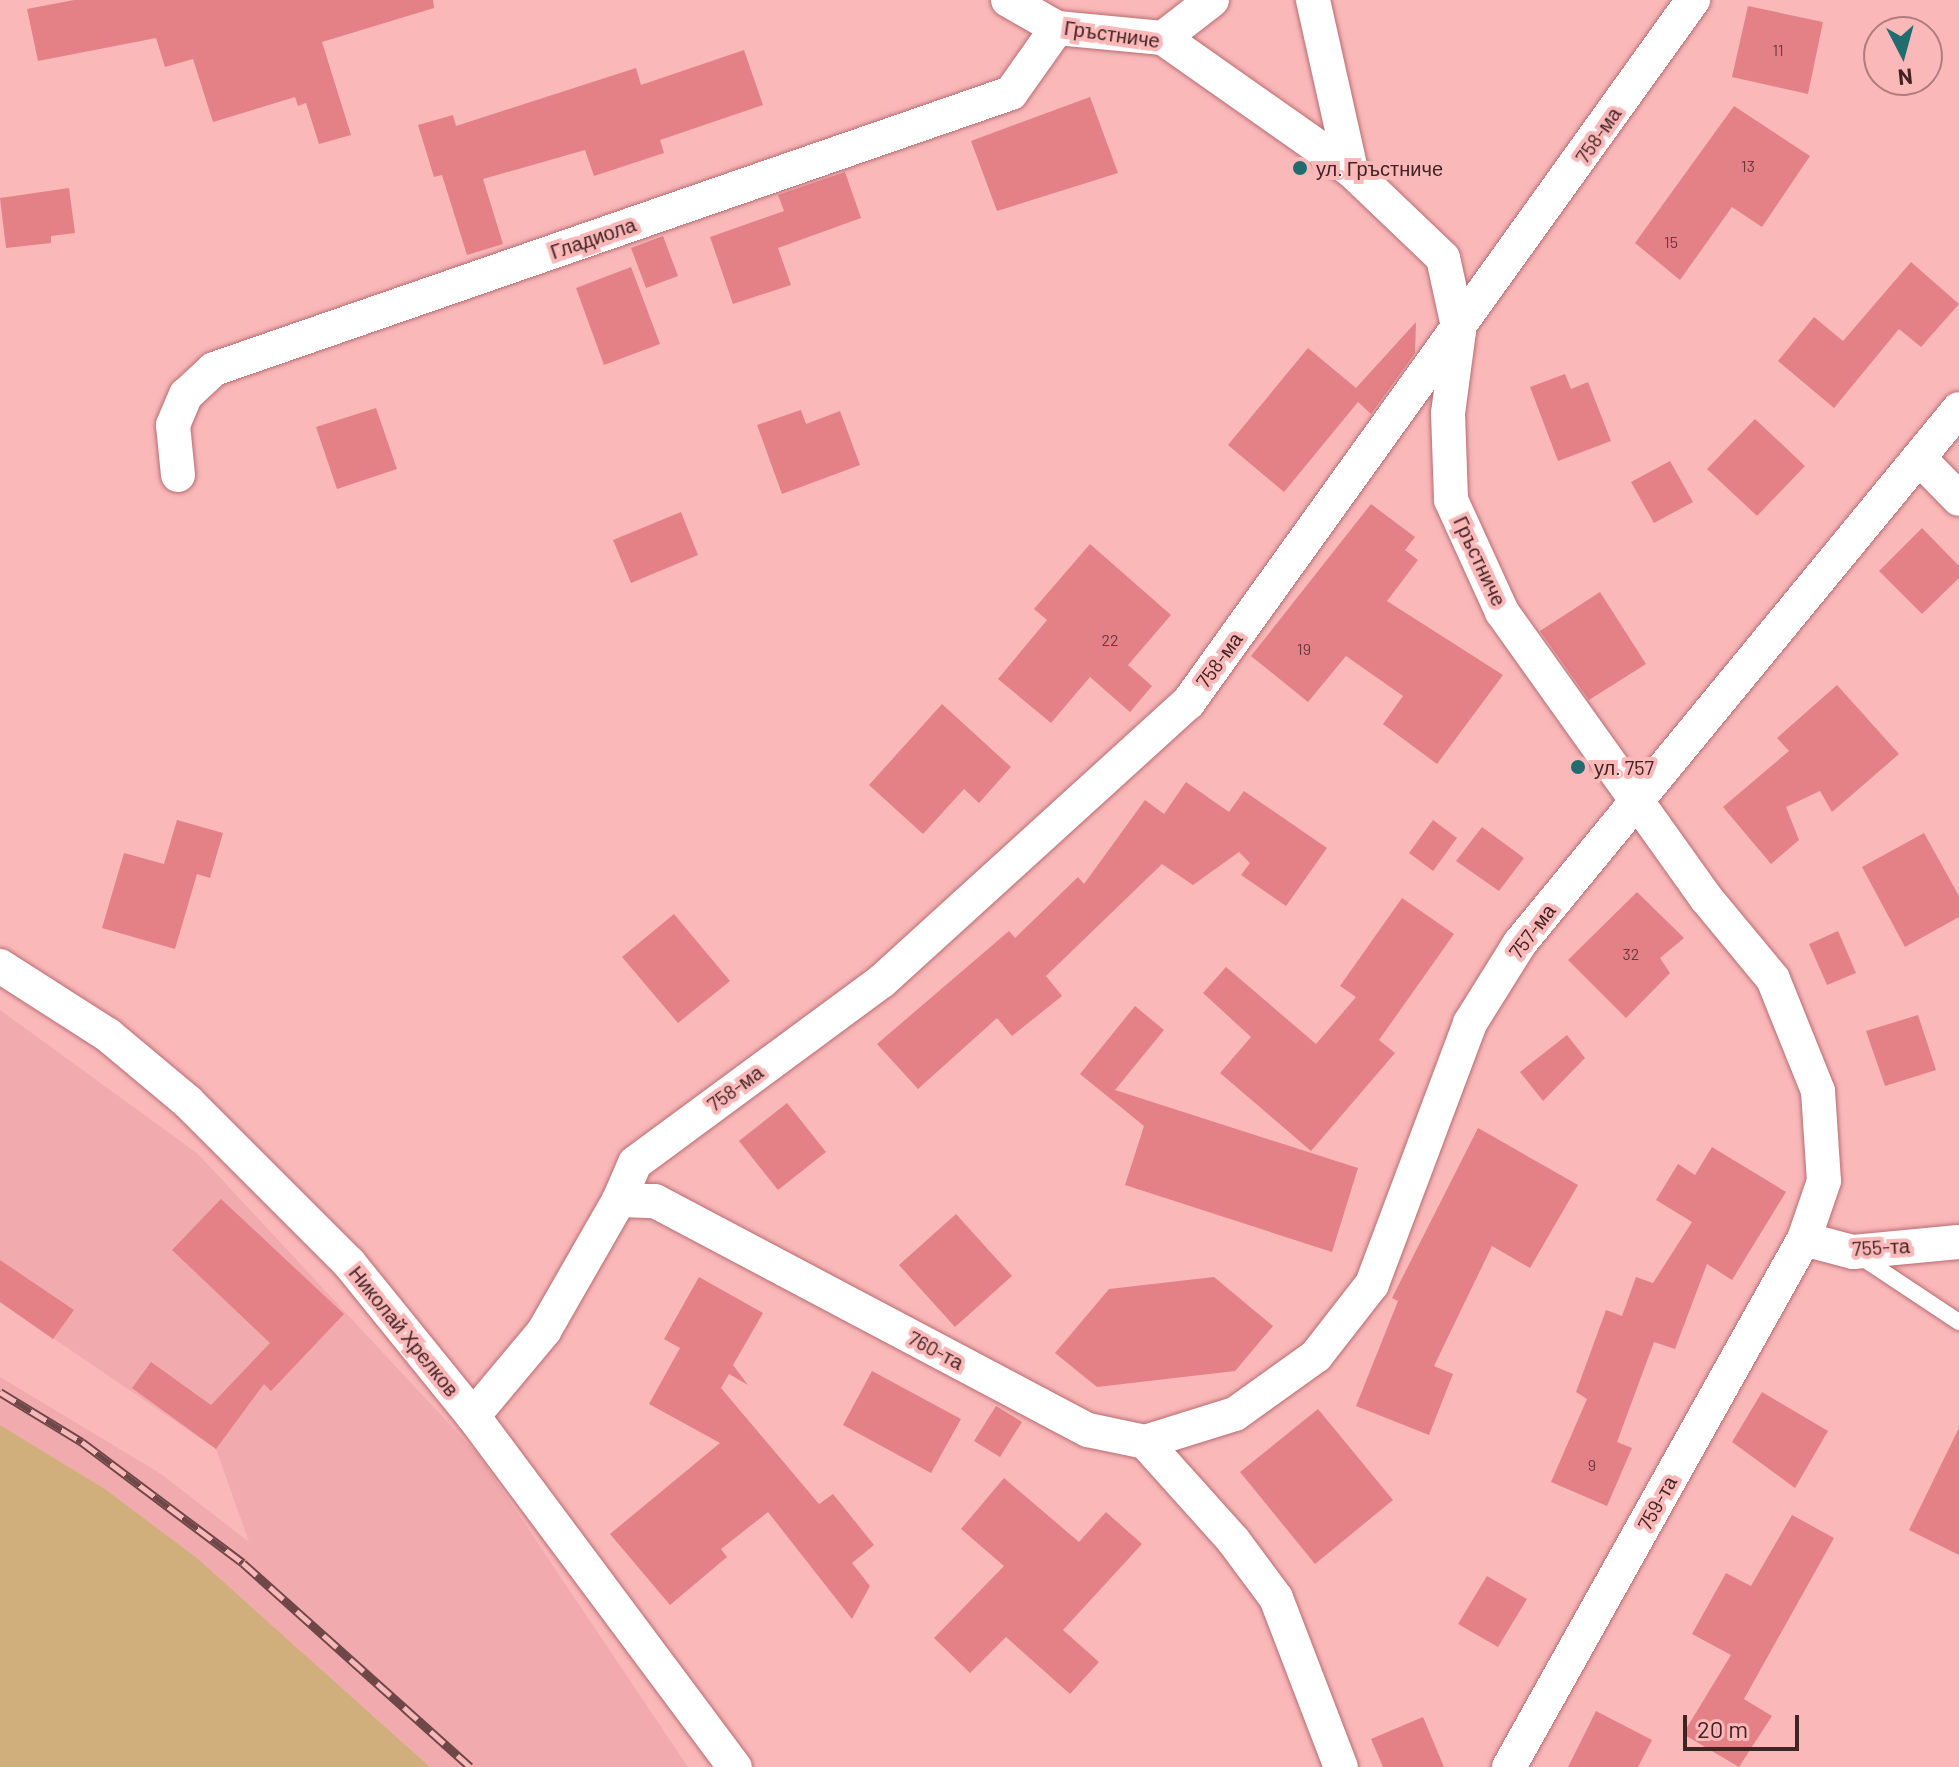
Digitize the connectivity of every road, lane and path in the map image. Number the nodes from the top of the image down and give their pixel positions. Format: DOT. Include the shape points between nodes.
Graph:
graph roads {
  1 [pos="1008,0"];
  2 [pos="1212,0"];
  3 [pos="1313,0"];
  4 [pos="1693,0"];
  5 [pos="1057,28"];
  6 [pos="1163,38"];
  7 [pos="1351,170"];
  8 [pos="1459,331"];
  9 [pos="1959,409"];
  10 [pos="1919,458"];
  11 [pos="178,475"];
  12 [pos="1959,499"];
  13 [pos="1638,800"];
  14 [pos="0,966"];
  15 [pos="619,1200"];
  16 [pos="1804,1239"];
  17 [pos="1959,1242"];
  18 [pos="1853,1252"];
  19 [pos="1959,1322"];
  20 [pos="473,1416"];
  21 [pos="1145,1442"];
  22 [pos="735,1767"];
  23 [pos="1341,1767"];
  24 [pos="1509,1767"];
  1 -- 5 [label="street, Гръстниче"];
  2 -- 6 [label="street"];
  3 -- 7 [label="street"];
  4 -- 8 [label="street, 758-ма"];
  5 -- 6 [label="street, Гръстниче"];
  5 -- 11 [label="street, Гладиола" via="1011,93 214,369 186,395 173,425"];
  6 -- 7 [label="street, Гръстниче"];
  7 -- 8 [label="street, Гръстниче" via="1443,258"];
  8 -- 13 [label="street, Гръстниче" via="1448,413 1451,500 1502,612"];
  8 -- 15 [label="street, 758-ма" via="1188,703 882,981 635,1163"];
  9 -- 10 [label="street, 757-ма"];
  10 -- 12 [label="street"];
  10 -- 13 [label="street, 757-ма"];
  13 -- 16 [label="street, Гръстниче" via="1706,898 1773,979 1818,1091 1824,1181"];
  13 -- 21 [label="street, 757-ма" via="1520,943 1470,1023 1363,1296 1316,1356 1235,1414"];
  14 -- 20 [label="street, Николай Хрелков" via="108,1035 273,1182 349,1263"];
  15 -- 20 [label="street" via="544,1331"];
  15 -- 21 [label="street, 760-та" via="655,1201 1088,1430"];
  16 -- 18 [label="street, 755-та"];
  16 -- 24 [label="street, 759-та"];
  17 -- 18 [label="street, 755-та"];
  18 -- 19 [label="lane"];
  20 -- 22 [label="street, Николай Хрелков"];
  21 -- 23 [label="street" via="1233,1540 1276,1598"];
}
